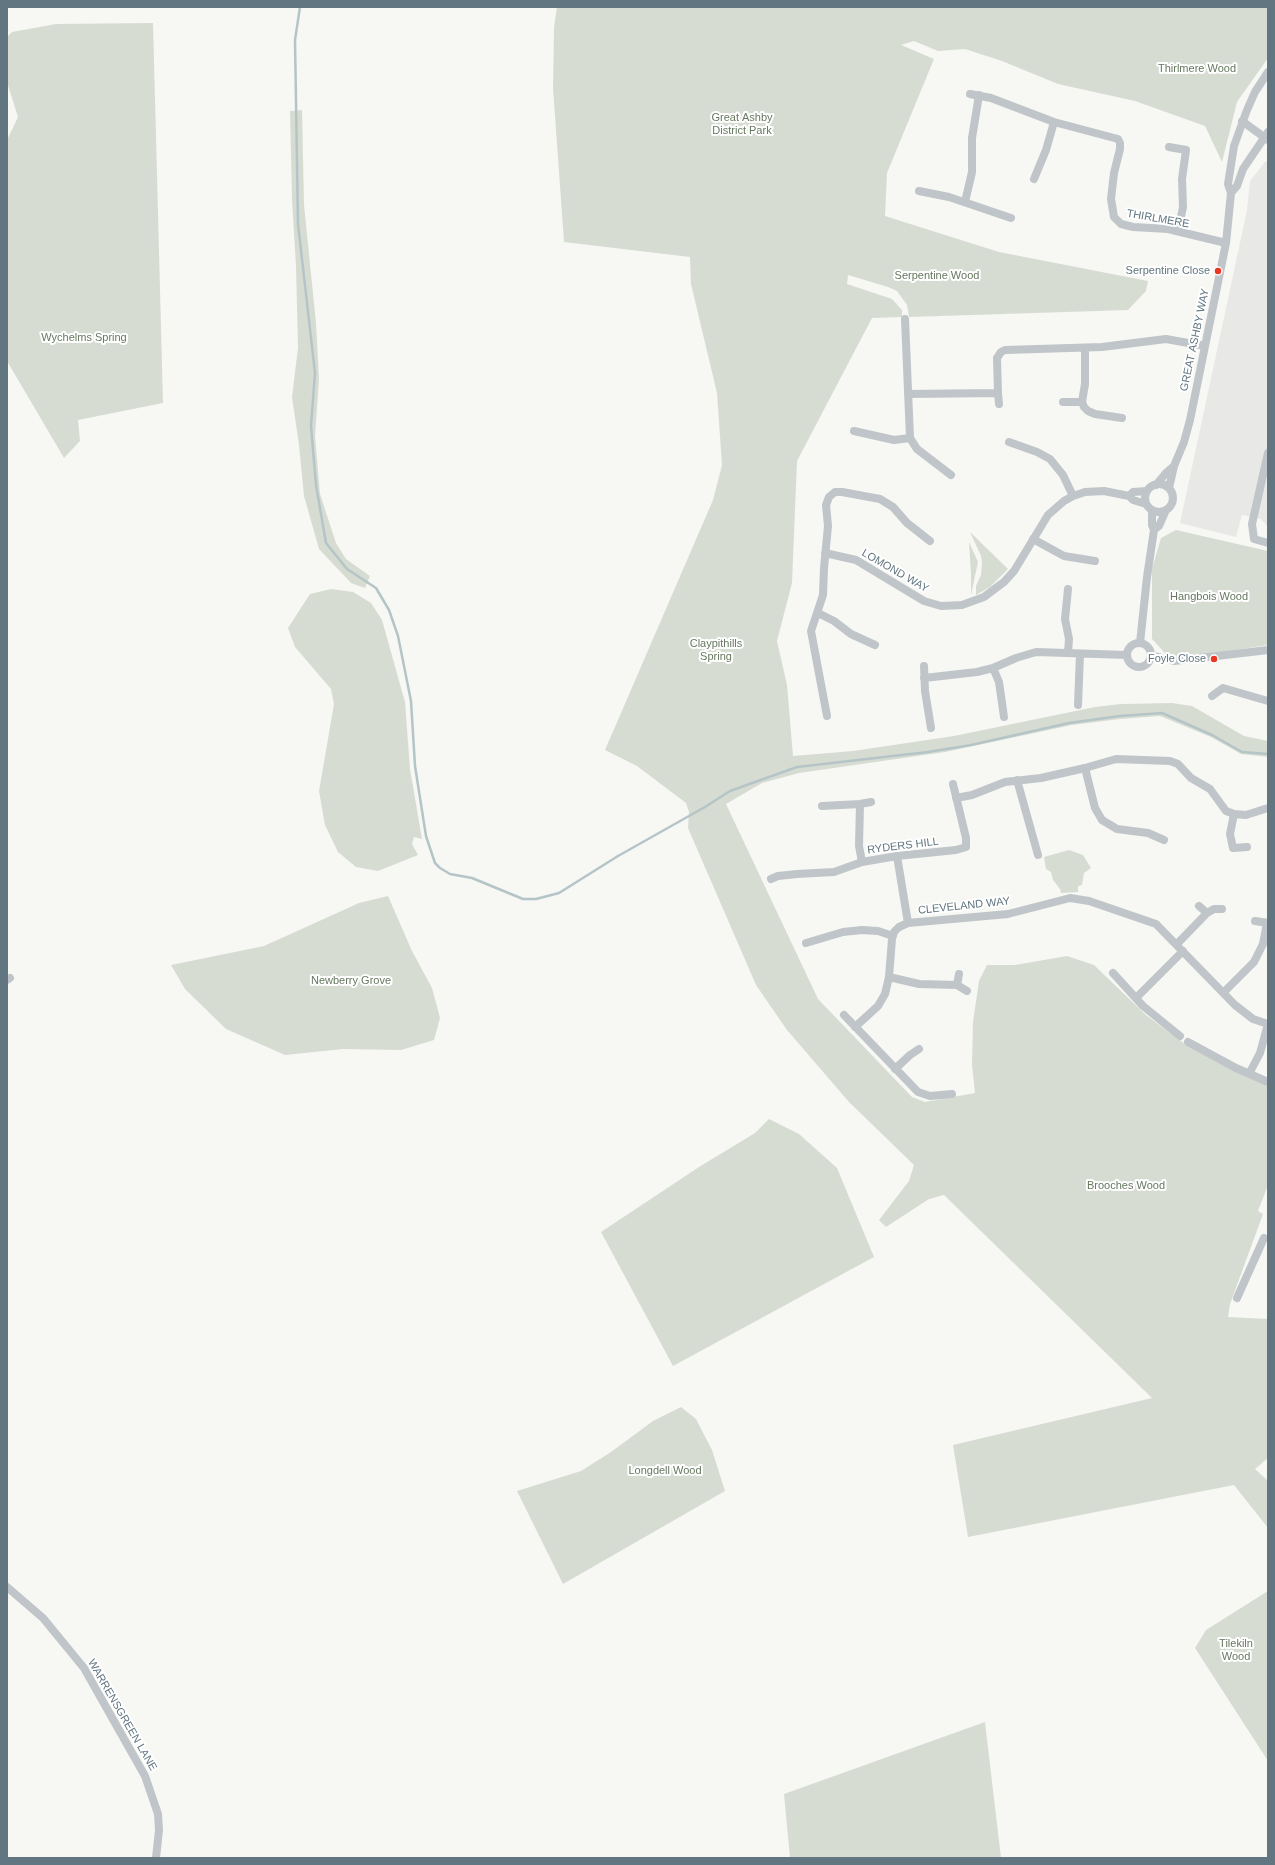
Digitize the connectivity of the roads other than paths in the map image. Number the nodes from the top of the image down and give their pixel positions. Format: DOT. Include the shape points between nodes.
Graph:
graph roads {
  1 [pos="1268,72"];
  2 [pos="970,94"];
  3 [pos="979,95"];
  4 [pos="1242,121"];
  5 [pos="1054,122"];
  6 [pos="1267,136"];
  7 [pos="1169,147"];
  8 [pos="1034,179"];
  9 [pos="919,191"];
  10 [pos="1231,193"];
  11 [pos="965,202"];
  12 [pos="1011,218"];
  13 [pos="1178,231"];
  14 [pos="1226,243"];
  15 [pos="905,319"];
  16 [pos="1205,346"];
  17 [pos="1085,348"];
  18 [pos="998,393"];
  19 [pos="908,394"];
  20 [pos="1063,402"];
  21 [pos="1082,402"];
  22 [pos="999,404"];
  23 [pos="1122,418"];
  24 [pos="854,431"];
  25 [pos="910,438"];
  26 [pos="1008,442"];
  27 [pos="1268,453"];
  28 [pos="1174,466"];
  29 [pos="950,475"];
  30 [pos="1156,484"];
  31 [pos="1169,488"];
  32 [pos="1147,491"];
  33 [pos="1073,496"];
  34 [pos="1129,496"];
  35 [pos="1149,507"];
  36 [pos="1166,510"];
  37 [pos="1154,530"];
  38 [pos="1033,538"];
  39 [pos="930,540"];
  40 [pos="1268,543"];
  41 [pos="825,554"];
  42 [pos="1095,561"];
  43 [pos="1068,589"];
  44 [pos="818,613"];
  45 [pos="1140,643"];
  46 [pos="875,644"];
  47 [pos="1268,650"];
  48 [pos="1068,653"];
  49 [pos="1080,654"];
  50 [pos="1127,655"];
  51 [pos="1150,659"];
  52 [pos="924,666"];
  53 [pos="993,668"];
  54 [pos="924,678"];
  55 [pos="1212,696"];
  56 [pos="1268,701"];
  57 [pos="1078,705"];
  58 [pos="827,716"];
  59 [pos="1004,717"];
  60 [pos="931,728"];
  61 [pos="1085,768"];
  62 [pos="1017,780"];
  63 [pos="953,784"];
  64 [pos="956,798"];
  65 [pos="871,802"];
  66 [pos="860,804"];
  67 [pos="822,806"];
  68 [pos="1268,808"];
  69 [pos="1234,814"];
  70 [pos="1164,840"];
  71 [pos="1247,847"];
  72 [pos="1038,855"];
  73 [pos="897,856"];
  74 [pos="862,862"];
  75 [pos="771,879"];
  76 [pos="1199,906"];
  77 [pos="1222,909"];
  78 [pos="1207,913"];
  79 [pos="1255,921"];
  80 [pos="908,923"];
  81 [pos="1268,923"];
  82 [pos="893,936"];
  83 [pos="806,943"];
  84 [pos="1177,944"];
  85 [pos="1183,951"];
  86 [pos="959,974"];
  87 [pos="1114,974"];
  88 [pos="889,977"];
  89 [pos="957,985"];
  90 [pos="967,991"];
  91 [pos="1223,993"];
  92 [pos="1136,998"];
  93 [pos="844,1015"];
  94 [pos="1268,1024"];
  95 [pos="855,1027"];
  96 [pos="1180,1036"];
  97 [pos="1188,1042"];
  98 [pos="919,1049"];
  99 [pos="895,1069"];
  100 [pos="1249,1074"];
  101 [pos="1268,1082"];
  102 [pos="952,1094"];
  103 [pos="1264,1238"];
  104 [pos="1259,1250"];
  105 [pos="1268,1254"];
  106 [pos="1237,1298"];
  107 [pos="7,1587"];
  108 [pos="156,1858"];
  1 -- 4 [label="street, GREAT ASHBY WAY"];
  2 -- 3 [label="street, THIRLMERE"];
  3 -- 5 [label="street, THIRLMERE"];
  3 -- 11 [label="street" via="972,138 972,172"];
  4 -- 6 [label="street"];
  4 -- 10 [label="street, GREAT ASHBY WAY" via="1234,146 1228,184"];
  5 -- 8 [label="street"];
  5 -- 13 [label="street, THIRLMERE" via="1114,137 1119,141 1120,149 1111,199 1112,213 1119,223"];
  6 -- 10 [label="street, GREAT ASHBY WAY" via="1243,169"];
  7 -- 13 [label="street" via="1186,150 1182,179 1183,208"];
  9 -- 11 [label="street"];
  10 -- 14 [label="street, GREAT ASHBY WAY"];
  11 -- 12 [label="street"];
  13 -- 14 [label="street, THIRLMERE"];
  14 -- 16 [label="street, GREAT ASHBY WAY"];
  15 -- 19 [label="street"];
  16 -- 17 [label="street" via="1166,339"];
  16 -- 28 [label="street, GREAT ASHBY WAY" via="1190,420"];
  17 -- 18 [label="street" via="1002,351 996,363"];
  17 -- 21 [label="street"];
  18 -- 19 [label="street"];
  18 -- 22 [label="street"];
  19 -- 25 [label="street"];
  20 -- 21 [label="street"];
  21 -- 23 [label="street" via="1091,413"];
  24 -- 25 [label="street" via="894,440"];
  25 -- 29 [label="street" via="918,449"];
  26 -- 33 [label="street" via="1050,459 1063,475"];
  27 -- 40 [label="street" via="1252,524 1254,539"];
  28 -- 30 [label="street, GREAT ASHBY WAY"];
  28 -- 31 [label="street, GREAT ASHBY WAY"];
  30 -- 31 [label="street"];
  30 -- 32 [label="street"];
  31 -- 36 [label="street" via="1173,500"];
  32 -- 34 [label="street, LOMOND WAY" via="1133,492"];
  32 -- 35 [label="street" via="1145,498"];
  33 -- 34 [label="street, LOMOND WAY" via="1095,491"];
  33 -- 38 [label="street, LOMOND WAY" via="1048,515"];
  34 -- 35 [label="street, LOMOND WAY"];
  35 -- 36 [label="street" via="1158,512"];
  35 -- 37 [label="street"];
  36 -- 37 [label="street" via="1159,526"];
  37 -- 45 [label="street"];
  38 -- 41 [label="street, LOMOND WAY" via="1014,571 1004,582 984,597 955,606 941,606 924,601 856,560"];
  38 -- 42 [label="street" via="1064,556"];
  39 -- 41 [label="street" via="907,523 886,502 873,497 838,492 827,500"];
  41 -- 44 [label="street" via="823,595"];
  43 -- 48 [label="street" via="1065,619 1069,639"];
  44 -- 46 [label="street" via="851,634"];
  44 -- 58 [label="street" via="811,636"];
  45 -- 50 [label="street" via="1131,646"];
  45 -- 51 [label="street" via="1148,647"];
  47 -- 51 [label="street" via="1174,661"];
  48 -- 49 [label="street"];
  48 -- 53 [label="street" via="1036,652"];
  49 -- 50 [label="street"];
  49 -- 57 [label="street"];
  50 -- 51 [label="street" via="1131,664 1136,667"];
  52 -- 54 [label="street"];
  53 -- 54 [label="street" via="963,675"];
  53 -- 59 [label="street" via="999,682"];
  54 -- 60 [label="street"];
  55 -- 56 [label="street" via="1222,684"];
  61 -- 62 [label="street" via="1041,778"];
  61 -- 69 [label="street" via="1116,759 1174,762 1191,778 1210,789 1222,807"];
  61 -- 70 [label="street" via="1095,808 1102,820 1117,829 1148,833"];
  62 -- 64 [label="street"];
  62 -- 72 [label="street"];
  63 -- 64 [label="street, RYDERS HILL"];
  64 -- 73 [label="street, RYDERS HILL" via="966,847"];
  65 -- 66 [label="street"];
  66 -- 67 [label="street"];
  66 -- 74 [label="street" via="859,846"];
  68 -- 69 [label="street" via="1246,815"];
  69 -- 71 [label="street" via="1230,834 1233,848"];
  73 -- 74 [label="street, RYDERS HILL"];
  73 -- 80 [label="street, CLEVELAND WAY"];
  74 -- 75 [label="street, RYDERS HILL" via="834,872 785,875"];
  76 -- 78 [label="street"];
  77 -- 78 [label="street" via="1214,909"];
  78 -- 84 [label="street"];
  79 -- 81 [label="street"];
  80 -- 82 [label="street, CLEVELAND WAY" via="899,927"];
  80 -- 84 [label="street, CLEVELAND WAY" via="999,915 1079,898 1152,922"];
  81 -- 91 [label="street" via="1263,944 1254,962"];
  82 -- 83 [label="street" via="878,931 862,930 843,932"];
  82 -- 88 [label="street" via="890,945"];
  84 -- 85 [label="street, CLEVELAND WAY"];
  85 -- 91 [label="street, CLEVELAND WAY"];
  85 -- 92 [label="street"];
  86 -- 89 [label="street"];
  87 -- 92 [label="street"];
  88 -- 89 [label="street" via="919,984"];
  88 -- 95 [label="street" via="882,1000"];
  89 -- 90 [label="street"];
  91 -- 94 [label="street, CLEVELAND WAY" via="1246,1014"];
  92 -- 96 [label="street" via="1156,1019"];
  93 -- 95 [label="street"];
  94 -- 100 [label="street, CLEVELAND WAY" via="1260,1053"];
  95 -- 99 [label="street"];
  97 -- 100 [label="street"];
  98 -- 99 [label="street"];
  99 -- 102 [label="street" via="918,1092 930,1096"];
  100 -- 101 [label="street"];
  103 -- 104 [label="street"];
  104 -- 105 [label="street"];
  104 -- 106 [label="street"];
  107 -- 108 [label="street, WARRENSGREEN LANE" via="44,1618 84,1668 145,1776 158,1814"];
}
